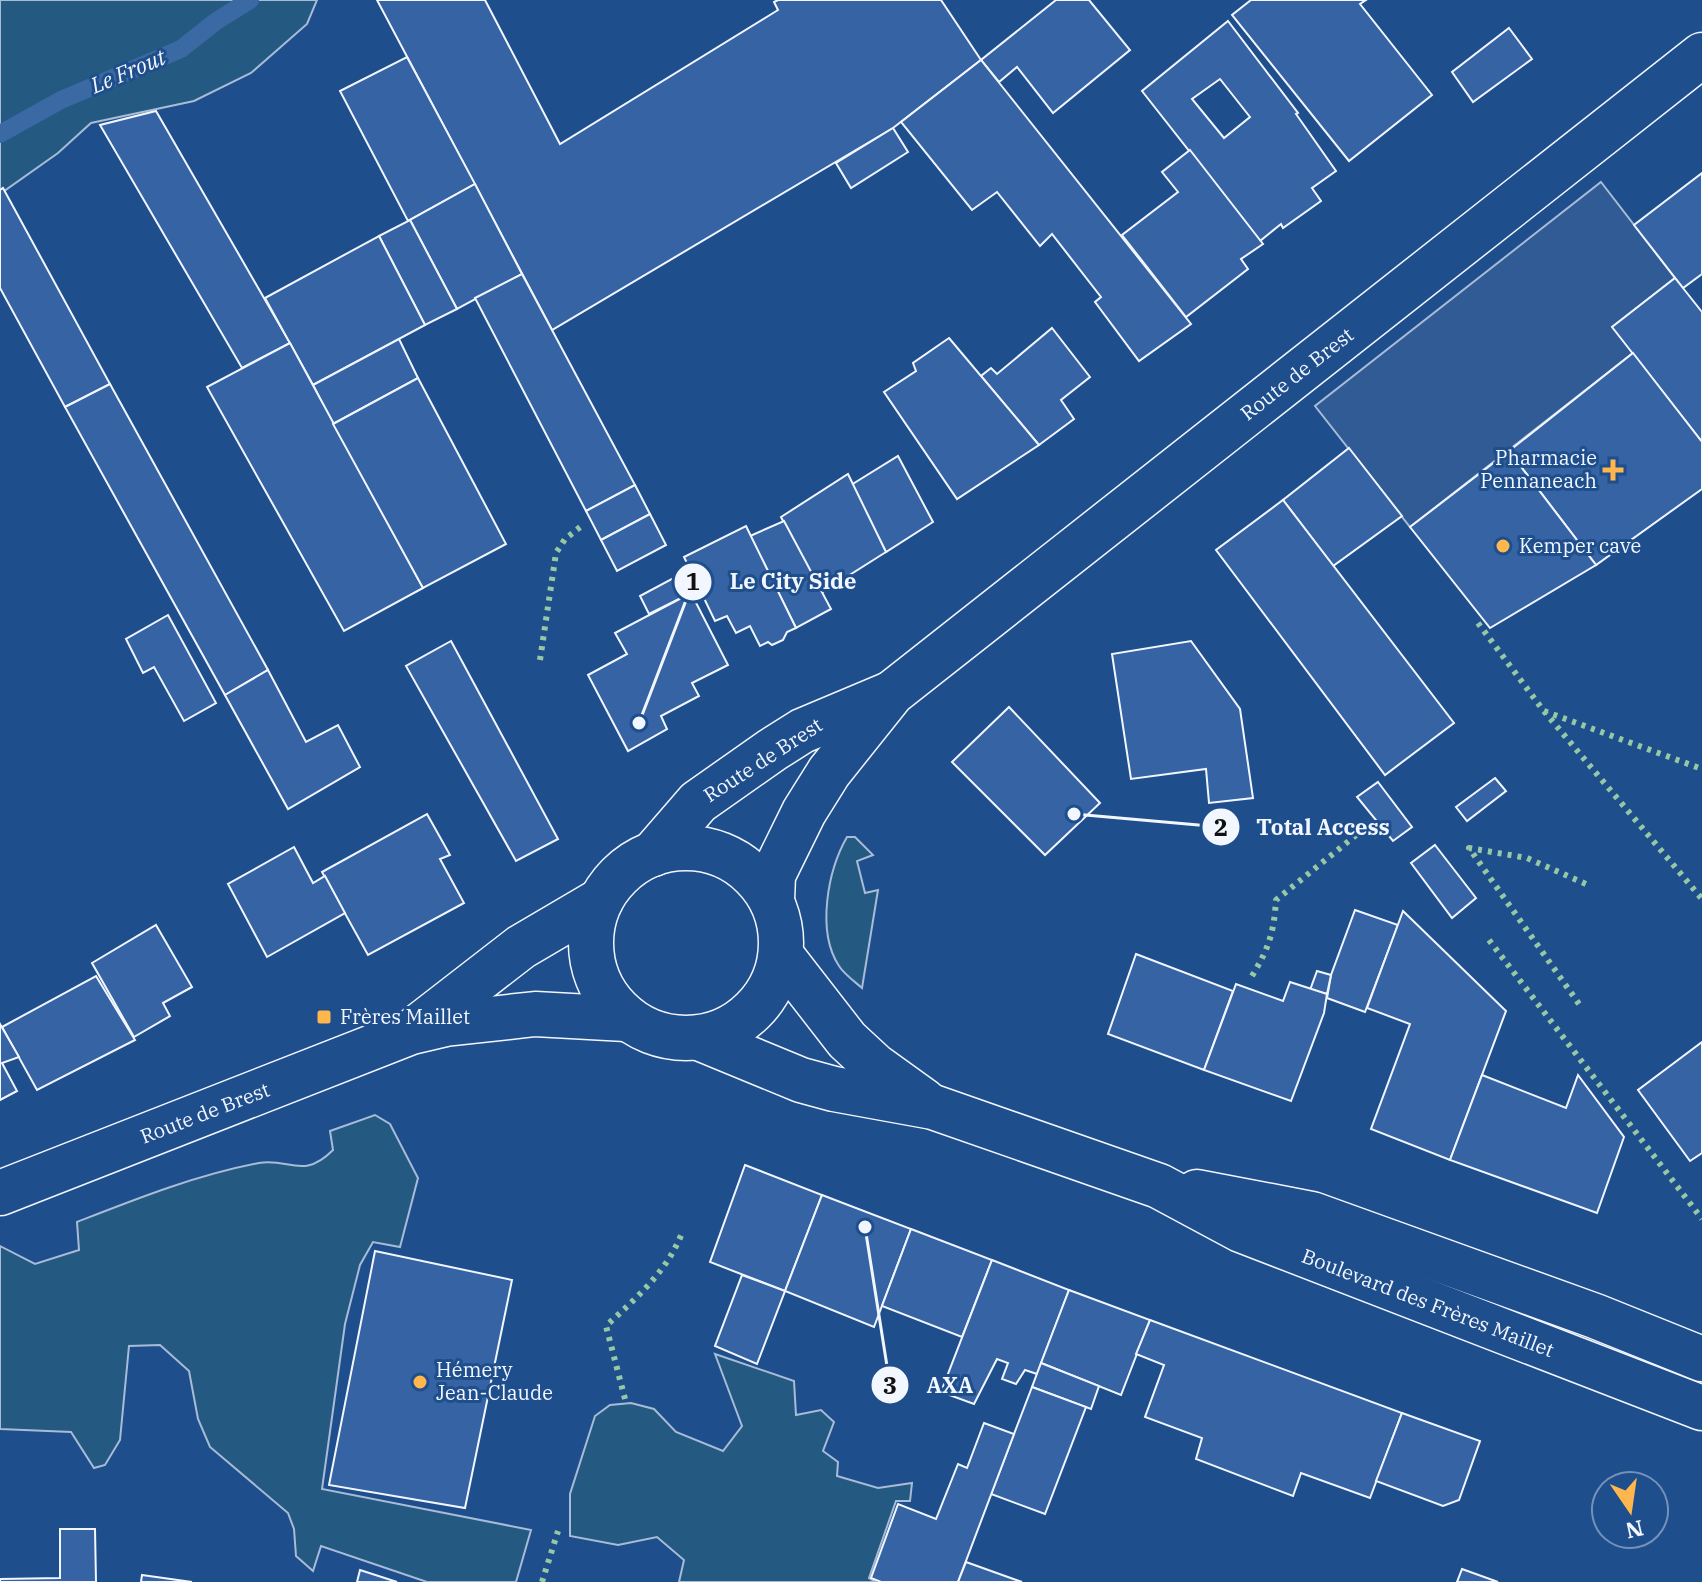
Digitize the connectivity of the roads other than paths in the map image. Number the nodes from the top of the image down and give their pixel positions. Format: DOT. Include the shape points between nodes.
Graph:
graph roads {
  1 [pos="1702,55"];
  2 [pos="892,693"];
  3 [pos="653,854"];
  4 [pos="601,900"];
  5 [pos="772,900"];
  6 [pos="781,955"];
  7 [pos="626,1019"];
  8 [pos="411,1032"];
  9 [pos="699,1038"];
  10 [pos="933,1107"];
  11 [pos="1159,1186"];
  12 [pos="0,1193"];
  13 [pos="1702,1359"];
  14 [pos="1702,1408"];
  1 -- 2 [label="main road, Route de Brest"];
  2 -- 3 [label="main road, Route de Brest" via="802,731 772,750 698,802"];
  2 -- 5 [label="main road, Route de Brest" via="804,812 773,875"];
  3 -- 4 [label="main road" via="622,872"];
  3 -- 5 [label="main road" via="708,850 756,877"];
  4 -- 7 [label="main road" via="591,937 596,976"];
  4 -- 8 [label="main road, Route de Brest" via="521,947"];
  5 -- 6 [label="main road" via="782,936"];
  6 -- 9 [label="main road" via="772,985 754,1011 729,1029"];
  6 -- 10 [label="main road, Boulevard des Frères Maillet" via="847,1040"];
  7 -- 8 [label="main road, Route de Brest" via="535,1014"];
  7 -- 9 [label="main road" via="649,1032"];
  8 -- 12 [label="main road, Route de Brest"];
  9 -- 10 [label="main road, Boulevard des Frères Maillet" via="801,1080"];
  10 -- 11 [label="main road, Boulevard des Frères Maillet"];
  11 -- 13 [label="main road, Boulevard des Frères Maillet" via="1312,1214"];
  11 -- 14 [label="main road, Boulevard des Frères Maillet" via="1241,1230"];
}
